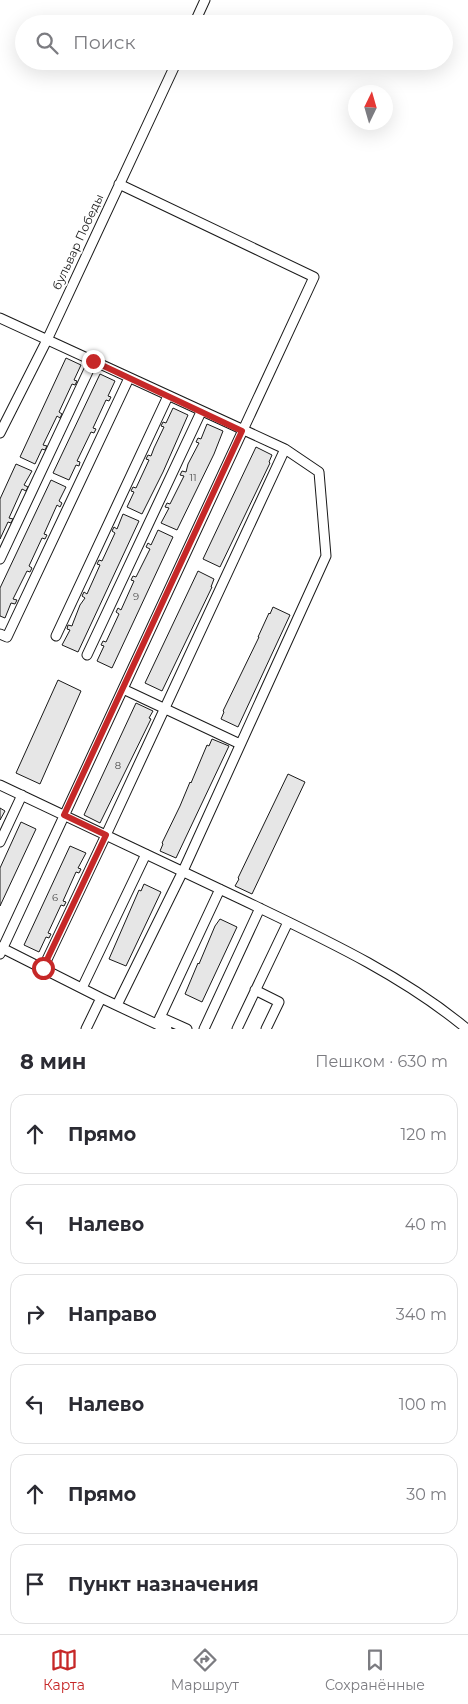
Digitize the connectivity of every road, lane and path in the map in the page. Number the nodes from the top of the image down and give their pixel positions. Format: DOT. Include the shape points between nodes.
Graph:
graph roads {
  1 [pos="205,0"];
  2 [pos="198,15"];
  3 [pos="172,70"];
  4 [pos="119,184"];
  5 [pos="0,318"];
  6 [pos="47,340"];
  7 [pos="93,361"];
  8 [pos="129,378"];
  9 [pos="168,396"];
  10 [pos="201,412"];
  11 [pos="242,431"];
  12 [pos="0,433"];
  13 [pos="285,450"];
  14 [pos="0,559"];
  15 [pos="4,635"];
  16 [pos="56,636"];
  17 [pos="87,655"];
  18 [pos="123,689"];
  19 [pos="165,709"];
  20 [pos="240,744"];
  21 [pos="0,786"];
  22 [pos="22,796"];
  23 [pos="64,815"];
  24 [pos="106,835"];
  25 [pos="0,842"];
  26 [pos="146,854"];
  27 [pos="183,871"];
  28 [pos="220,889"];
  29 [pos="260,908"];
  30 [pos="288,922"];
  31 [pos="1,950"];
  32 [pos="43,968"];
  33 [pos="82,988"];
  34 [pos="255,990"];
  35 [pos="101,998"];
  36 [pos="117,1005"];
  37 [pos="159,1020"];
  38 [pos="86,1029"];
  39 [pos="167,1029"];
  40 [pos="187,1029"];
  41 [pos="204,1029"];
  42 [pos="237,1029"];
  43 [pos="266,1029"];
  44 [pos="467,1029"];
  1 -- 2 [label="street"];
  3 -- 4 [label="street, бульвар Победы"];
  4 -- 6 [label="street, бульвар Победы"];
  4 -- 11 [label="street" via="314,277"];
  5 -- 6 [label="street"];
  6 -- 7 [label="street"];
  6 -- 12 [label="street, бульвар Победы"];
  7 -- 8 [label="street"];
  7 -- 14 [label="street"];
  8 -- 9 [label="street"];
  8 -- 15 [label="street"];
  9 -- 10 [label="street"];
  9 -- 16 [label="street"];
  10 -- 11 [label="street"];
  10 -- 17 [label="street"];
  11 -- 13 [label="street"];
  11 -- 18 [label="street"];
  13 -- 19 [label="street"];
  13 -- 20 [label="street" via="319,472 326,556"];
  18 -- 19 [label="street"];
  18 -- 23 [label="street"];
  19 -- 20 [label="street"];
  19 -- 24 [label="street"];
  20 -- 27 [label="street"];
  21 -- 22 [label="street"];
  22 -- 23 [label="street"];
  22 -- 25 [label="street"];
  23 -- 24 [label="street"];
  23 -- 31 [label="street"];
  24 -- 26 [label="street"];
  24 -- 32 [label="street"];
  26 -- 27 [label="street"];
  26 -- 33 [label="street"];
  27 -- 28 [label="street"];
  27 -- 36 [label="street"];
  28 -- 29 [label="street"];
  28 -- 37 [label="street"];
  29 -- 30 [label="street"];
  29 -- 41 [label="street"];
  30 -- 34 [label="street"];
  30 -- 44 [label="street" via="410,987"];
  31 -- 32 [label="street"];
  32 -- 33 [label="street"];
  33 -- 35 [label="street"];
  34 -- 42 [label="street"];
  34 -- 43 [label="street" via="279,1002"];
  35 -- 36 [label="street"];
  35 -- 38 [label="street"];
  36 -- 37 [label="street"];
  37 -- 39 [label="street"];
  37 -- 40 [label="street"];
}
